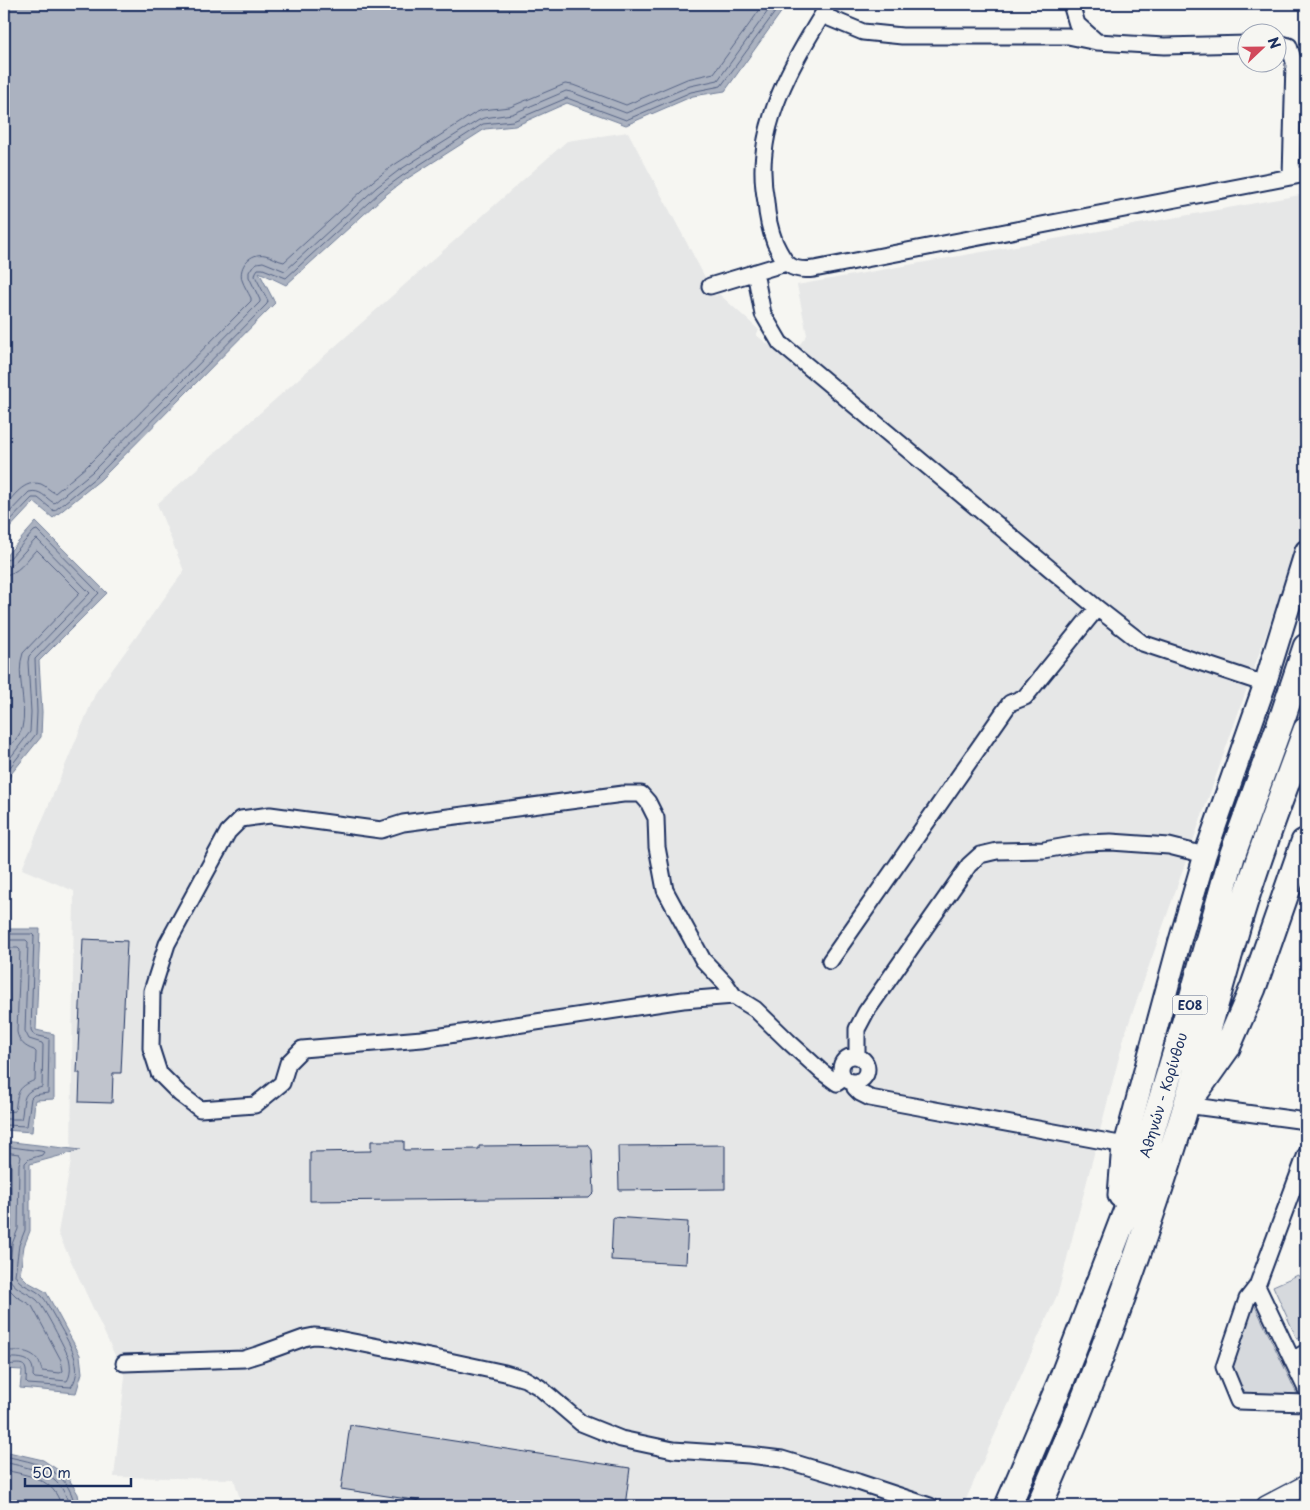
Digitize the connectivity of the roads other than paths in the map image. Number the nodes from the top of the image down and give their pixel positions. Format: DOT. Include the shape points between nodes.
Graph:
graph roads {
  1 [pos="1071,4"];
  2 [pos="825,10"];
  3 [pos="1098,42"];
  4 [pos="1238,44"];
  5 [pos="1288,46"];
  6 [pos="1306,174"];
  7 [pos="1291,177"];
  8 [pos="786,263"];
  9 [pos="756,272"];
  10 [pos="710,286"];
  11 [pos="1306,551"];
  12 [pos="1097,608"];
  13 [pos="1306,647"];
  14 [pos="1264,684"];
  15 [pos="1306,730"];
  16 [pos="1305,840"];
  17 [pos="1205,855"];
  18 [pos="830,961"];
  19 [pos="734,996"];
  20 [pos="850,1084"];
  21 [pos="1186,1105"];
  22 [pos="1306,1121"];
  23 [pos="1125,1145"];
  24 [pos="1306,1154"];
  25 [pos="1115,1242"];
  26 [pos="1257,1286"];
  27 [pos="1306,1352"];
  28 [pos="1293,1360"];
  29 [pos="124,1363"];
  30 [pos="1306,1389"];
  31 [pos="1306,1403"];
  32 [pos="1306,1485"];
  33 [pos="930,1506"];
  34 [pos="1008,1506"];
  35 [pos="1039,1506"];
  36 [pos="1266,1506"];
  1 -- 3 [label="street" via="1077,24"];
  2 -- 3 [label="street" via="863,32 902,36 1068,36"];
  2 -- 8 [label="street" via="778,99 764,146 763,179 768,217"];
  3 -- 4 [label="street" via="1164,46"];
  5 -- 7 [label="street" via="1294,62"];
  6 -- 7 [label="street"];
  7 -- 8 [label="street" via="814,269 797,269"];
  8 -- 9 [label="street"];
  9 -- 10 [label="street"];
  9 -- 12 [label="street" via="762,314 780,344"];
  11 -- 14 [label="main road"];
  12 -- 14 [label="street" via="1142,643"];
  12 -- 18 [label="street" via="1025,697 1010,703"];
  13 -- 25 [label="highway, Αθηνών - Κορίνθου / ΕΟ8" via="1232,856 1177,1050"];
  14 -- 17 [label="main road"];
  15 -- 21 [label="highway, Αθηνών - Κορίνθου / ΕΟ8" via="1271,823"];
  16 -- 21 [label="highway" via="1253,988 1227,1048"];
  17 -- 20 [label="street" via="1170,846 1111,842 980,855 969,865 866,1012 857,1029 857,1056 866,1062 867,1068 864,1077"];
  17 -- 23 [label="main road"];
  19 -- 19 [label="street" via="646,1005 422,1039 302,1049 288,1062 282,1084 254,1105 224,1108 200,1108 180,1094 159,1073 151,1048 152,990 167,944 228,832 241,819 270,815 381,830 403,823 641,794 656,818 657,847 665,890 703,960"];
  19 -- 20 [label="street" via="756,1009 822,1072"];
  20 -- 23 [label="street" via="870,1098"];
  21 -- 22 [label="street"];
  21 -- 35 [label="highway, Αθηνών - Κορίνθου / ΕΟ8" via="1100,1357"];
  23 -- 25 [label="highway"];
  24 -- 26 [label="street"];
  25 -- 34 [label="highway, Αθηνών - Κορίνθου / ΕΟ8"];
  26 -- 28 [label="street"];
  26 -- 31 [label="street" via="1247,1299 1224,1367 1238,1401"];
  27 -- 28 [label="street"];
  28 -- 30 [label="street"];
  29 -- 33 [label="street" via="244,1359 304,1338 328,1337 525,1379 539,1387 581,1424 621,1440 673,1450 782,1459"];
  32 -- 36 [label="street"];
}
